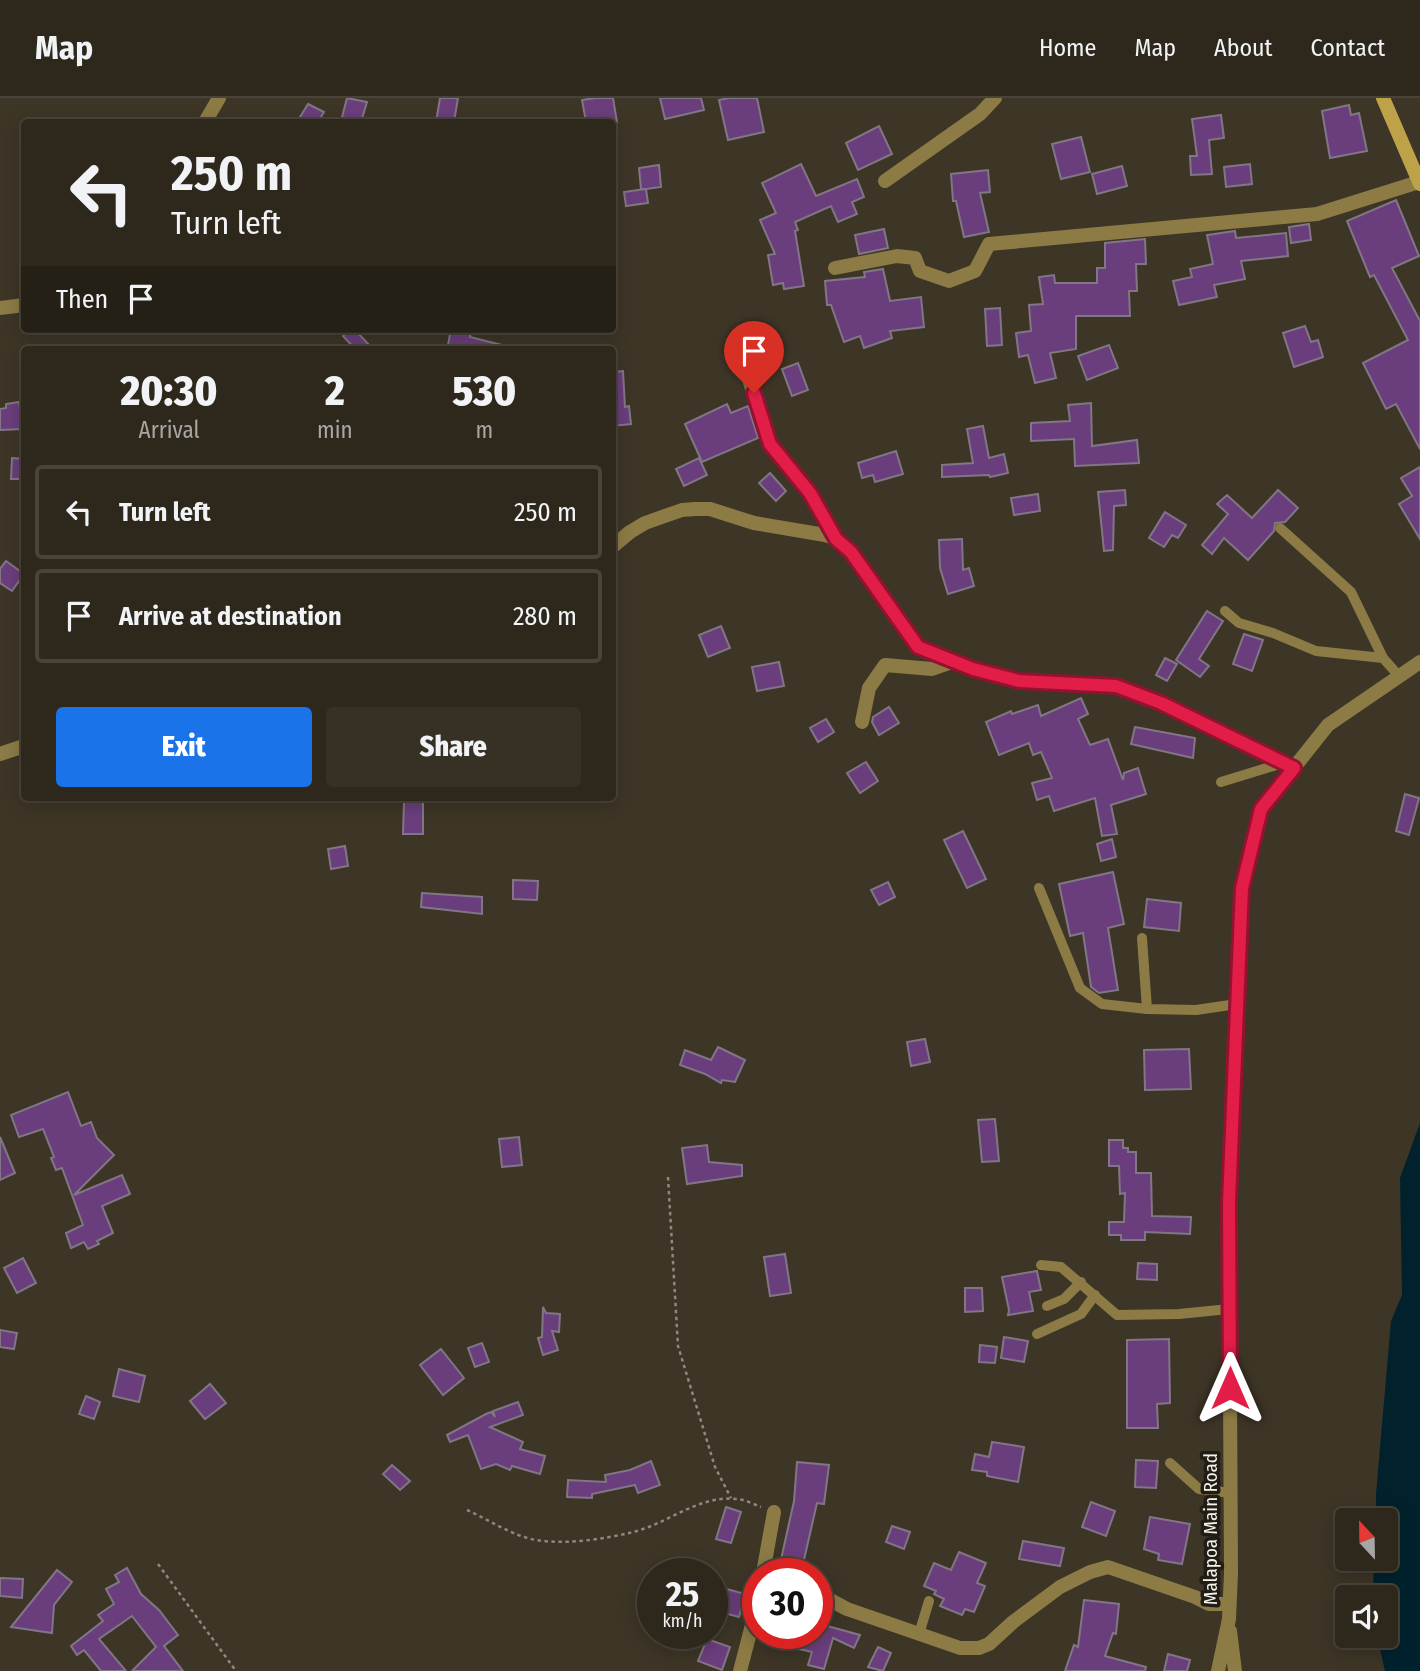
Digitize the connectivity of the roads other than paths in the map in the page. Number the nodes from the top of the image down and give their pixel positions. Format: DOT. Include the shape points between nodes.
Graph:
graph roads {
  1 [pos="219,98"];
  2 [pos="995,98"];
  3 [pos="1383,98"];
  4 [pos="207,119"];
  5 [pos="886,181"];
  6 [pos="1419,183"];
  7 [pos="835,268"];
  8 [pos="21,305"];
  9 [pos="0,307"];
  10 [pos="746,367"];
  11 [pos="1280,528"];
  12 [pos="836,539"];
  13 [pos="616,543"];
  14 [pos="1224,611"];
  15 [pos="1383,658"];
  16 [pos="956,661"];
  17 [pos="1420,662"];
  18 [pos="1399,676"];
  19 [pos="862,722"];
  20 [pos="21,747"];
  21 [pos="0,754"];
  22 [pos="1288,766"];
  23 [pos="1221,782"];
  24 [pos="1039,888"];
  25 [pos="1142,938"];
  26 [pos="1237,1004"];
  27 [pos="1147,1009"];
  28 [pos="1041,1265"];
  29 [pos="1081,1282"];
  30 [pos="1095,1295"];
  31 [pos="1047,1306"];
  32 [pos="1229,1309"];
  33 [pos="1037,1334"];
  34 [pos="1170,1463"];
  35 [pos="1230,1493"];
  36 [pos="774,1512"];
  37 [pos="766,1558"];
  38 [pos="929,1601"];
  39 [pos="833,1602"];
  40 [pos="1229,1611"];
  41 [pos="919,1634"];
  42 [pos="747,1649"];
  43 [pos="740,1671"];
  44 [pos="1218,1671"];
  45 [pos="1235,1671"];
  1 -- 4 [label="street"];
  2 -- 5 [label="street" via="980,114"];
  3 -- 6 [label="main road"];
  6 -- 7 [label="street" via="1317,214 989,244 975,271 950,281 920,271 915,258 897,256"];
  8 -- 9 [label="street"];
  10 -- 12 [label="street" via="770,444 810,493"];
  11 -- 15 [label="lane" via="1351,592"];
  12 -- 13 [label="street" via="695,509 645,523"];
  12 -- 16 [label="street" via="851,552 918,647"];
  14 -- 15 [label="lane" via="1239,623 1316,651"];
  15 -- 18 [label="lane"];
  16 -- 19 [label="street" via="932,669 885,665 869,688"];
  16 -- 22 [label="street" via="1019,681 1116,686 1161,703"];
  17 -- 18 [label="street, Malapoa Main Road"];
  18 -- 22 [label="street, Malapoa Main Road" via="1328,725"];
  20 -- 21 [label="street"];
  22 -- 23 [label="lane"];
  22 -- 26 [label="street, Malapoa Main Road" via="1261,809 1242,888"];
  24 -- 27 [label="lane" via="1080,988 1102,1004"];
  25 -- 27 [label="lane"];
  26 -- 27 [label="lane" via="1196,1010"];
  26 -- 32 [label="street, Malapoa Main Road"];
  28 -- 29 [label="lane" via="1061,1267"];
  29 -- 30 [label="lane"];
  29 -- 31 [label="lane" via="1064,1299"];
  30 -- 32 [label="lane" via="1117,1315"];
  30 -- 33 [label="lane" via="1080,1314"];
  32 -- 35 [label="street, Malapoa Main Road"];
  34 -- 35 [label="lane" via="1199,1489"];
  35 -- 40 [label="street, Malapoa Main Road"];
  36 -- 37 [label="street"];
  38 -- 41 [label="lane"];
  39 -- 41 [label="street"];
  40 -- 41 [label="street" via="1108,1567 1060,1587 979,1648 960,1648"];
  40 -- 44 [label="street, Malapoa Main Road"];
  40 -- 45 [label="street"];
  42 -- 43 [label="street"];
}
